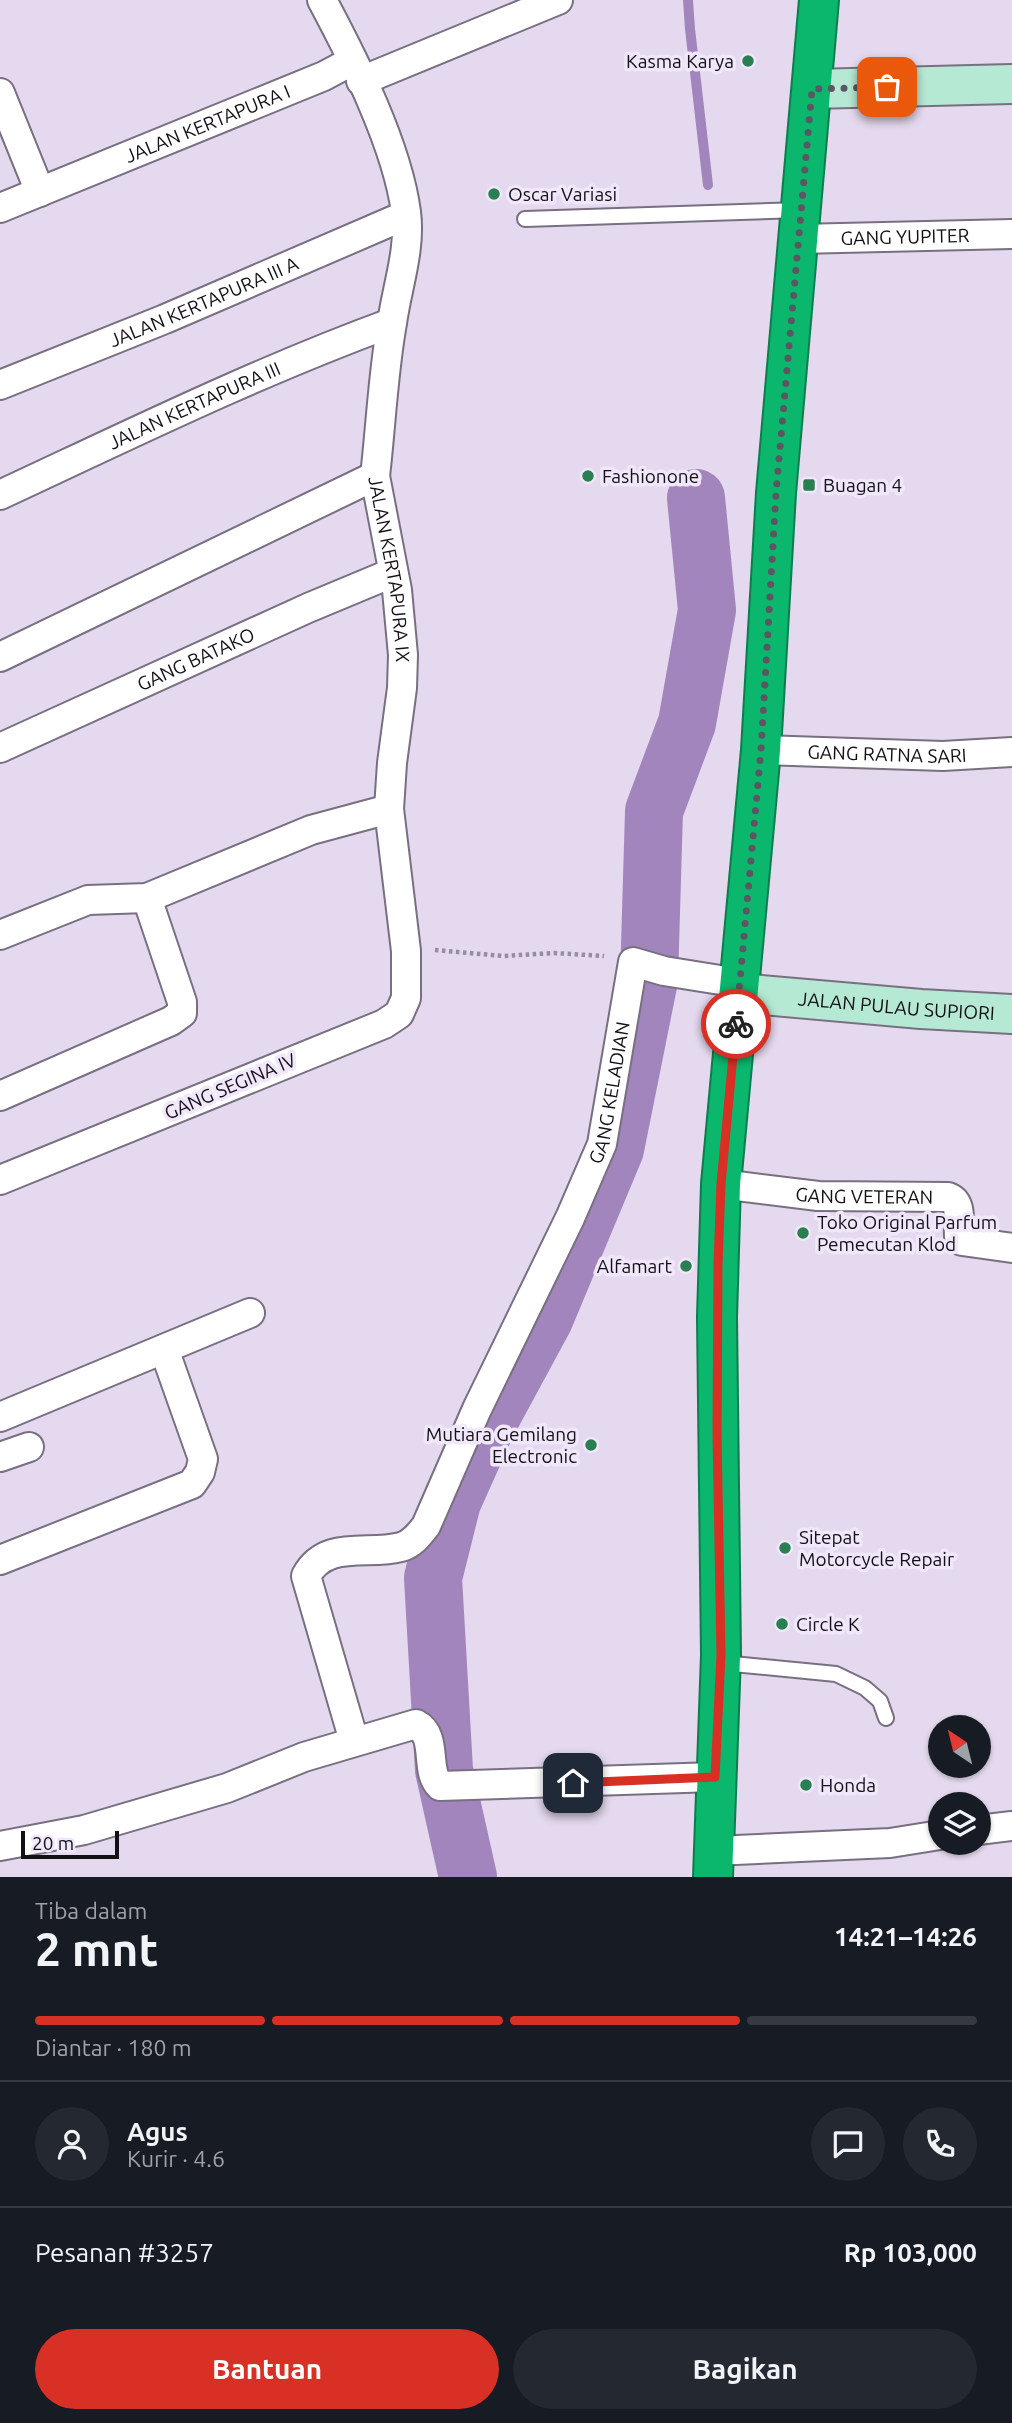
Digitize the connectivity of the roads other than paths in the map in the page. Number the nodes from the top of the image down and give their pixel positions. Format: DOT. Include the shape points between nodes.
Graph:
graph roads {
  1 [pos="323,0"];
  2 [pos="558,0"];
  3 [pos="819,0"];
  4 [pos="506,9"];
  5 [pos="356,71"];
  6 [pos="1012,84"];
  7 [pos="812,89"];
  8 [pos="0,93"];
  9 [pos="40,191"];
  10 [pos="0,208"];
  11 [pos="406,215"];
  12 [pos="525,219"];
  13 [pos="800,224"];
  14 [pos="1012,234"];
  15 [pos="391,323"];
  16 [pos="0,385"];
  17 [pos="375,476"];
  18 [pos="0,495"];
  19 [pos="392,573"];
  20 [pos="0,657"];
  21 [pos="0,748"];
  22 [pos="761,750"];
  23 [pos="1012,752"];
  24 [pos="389,809"];
  25 [pos="146,898"];
  26 [pos="0,935"];
  27 [pos="406,951"];
  28 [pos="739,988"];
  29 [pos="1012,1014"];
  30 [pos="0,1096"];
  31 [pos="0,1180"];
  32 [pos="721,1184"];
  33 [pos="1012,1248"];
  34 [pos="250,1313"];
  35 [pos="164,1349"];
  36 [pos="0,1417"];
  37 [pos="29,1447"];
  38 [pos="0,1457"];
  39 [pos="0,1560"];
  40 [pos="721,1655"];
  41 [pos="886,1718"];
  42 [pos="354,1741"];
  43 [pos="715,1777"];
  44 [pos="1012,1826"];
  45 [pos="991,1828"];
  46 [pos="928,1837"];
  47 [pos="0,1846"];
  48 [pos="713,1864"];
  1 -- 5 [label="street"];
  2 -- 4 [label="street, JALAN KERTAPURA I"];
  3 -- 7 [label="highway"];
  4 -- 5 [label="street, JALAN KERTAPURA I"];
  5 -- 9 [label="street, JALAN KERTAPURA I" via="324,76"];
  5 -- 11 [label="street" via="388,144"];
  6 -- 7 [label="street"];
  7 -- 13 [label="highway"];
  8 -- 9 [label="street"];
  9 -- 10 [label="street, JALAN KERTAPURA I"];
  11 -- 15 [label="street"];
  11 -- 16 [label="street, JALAN KERTAPURA III A"];
  12 -- 13 [label="lane" via="750,213"];
  13 -- 14 [label="street, GANG YUPITER"];
  13 -- 22 [label="highway" via="776,493"];
  15 -- 17 [label="street"];
  15 -- 18 [label="street, JALAN KERTAPURA III" via="242,382"];
  17 -- 19 [label="street, JALAN KERTAPURA IX"];
  17 -- 20 [label="street, JALAN KERTAPURA IX"];
  19 -- 21 [label="street, GANG BATAKO"];
  19 -- 24 [label="street, JALAN KERTAPURA IX" via="403,655"];
  22 -- 23 [label="street, GANG RATNA SARI" via="943,756"];
  22 -- 28 [label="highway"];
  24 -- 25 [label="street" via="311,830"];
  24 -- 27 [label="street, JALAN KERTAPURA IX"];
  25 -- 26 [label="street" via="88,900"];
  25 -- 30 [label="street" via="182,1013"];
  27 -- 31 [label="street, GANG SEGINA IV" via="407,998 399,1014 384,1024"];
  28 -- 29 [label="street, JALAN PULAU SUPIORI" via="921,1009"];
  28 -- 32 [label="highway"];
  28 -- 42 [label="street, GANG KELADIAN" via="645,966 602,1144 426,1526 402,1547 327,1555 306,1576"];
  32 -- 33 [label="street, GANG VETERAN" via="818,1196 948,1197 958,1205 958,1237 962,1241"];
  32 -- 40 [label="highway" via="717,1355"];
  34 -- 35 [label="street"];
  35 -- 36 [label="street"];
  35 -- 39 [label="street" via="203,1459 192,1484"];
  37 -- 38 [label="street"];
  40 -- 41 [label="lane" via="733,1664 836,1674 852,1680 880,1701"];
  40 -- 43 [label="highway"];
  42 -- 43 [label="street" via="410,1724 421,1726 429,1743 434,1778 450,1787"];
  42 -- 47 [label="street" via="227,1788 83,1830"];
  43 -- 48 [label="highway"];
  44 -- 45 [label="street"];
  46 -- 48 [label="street"];
}
